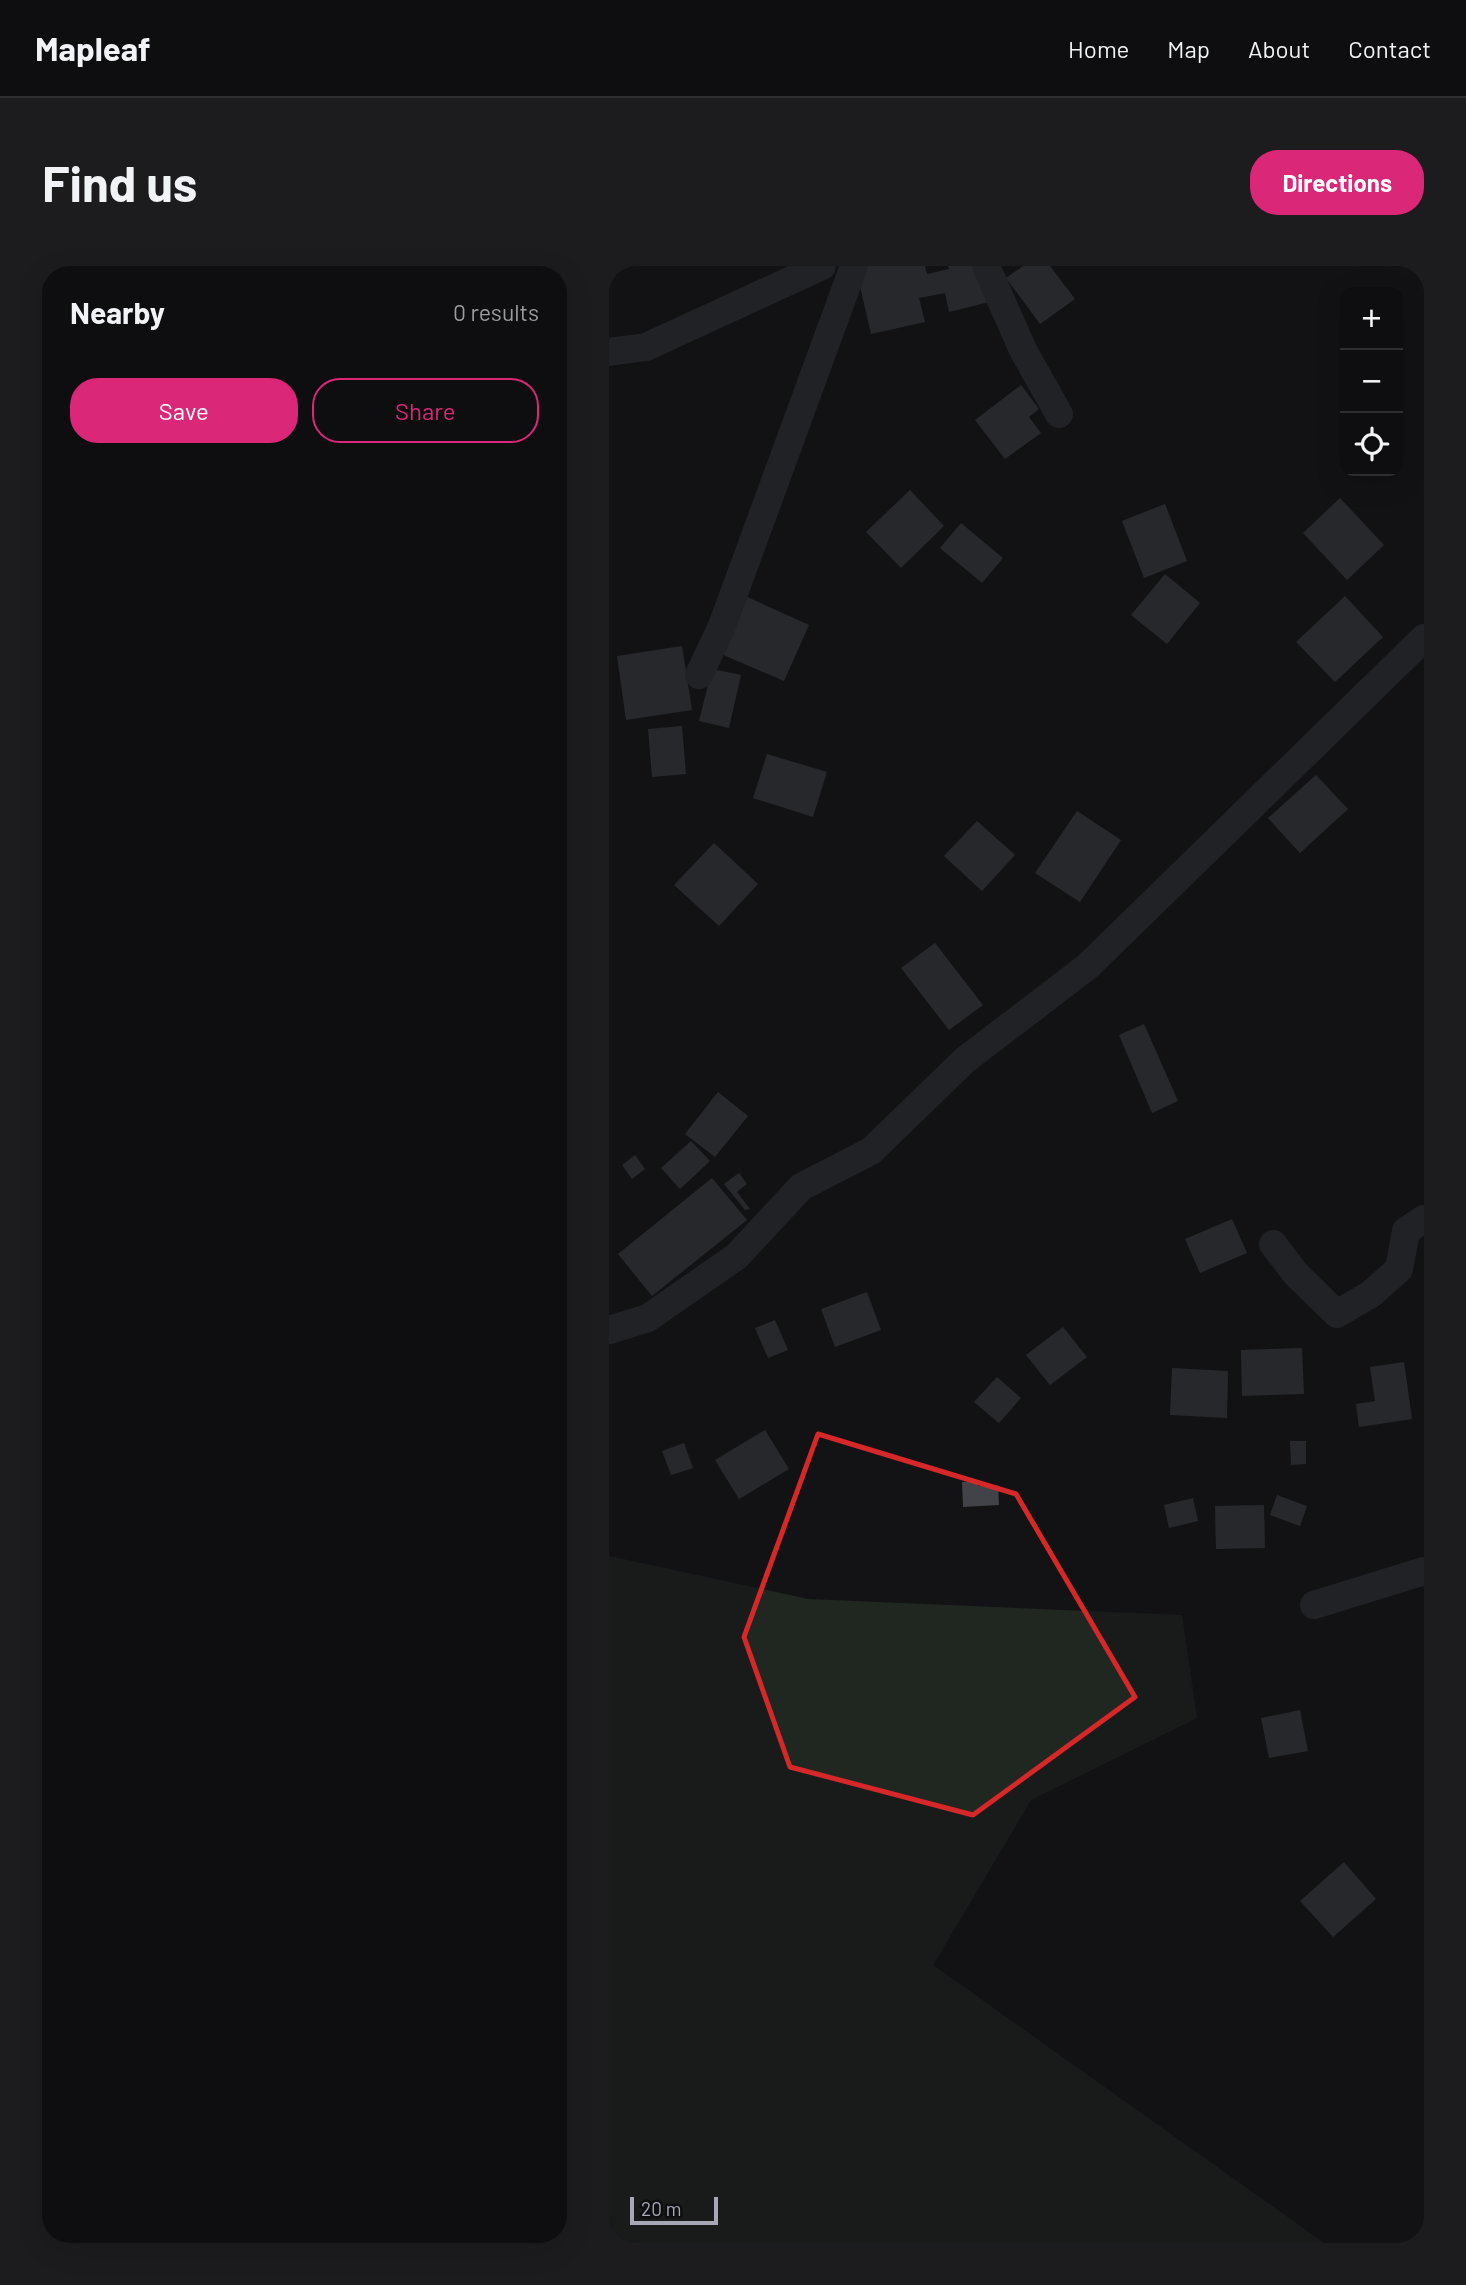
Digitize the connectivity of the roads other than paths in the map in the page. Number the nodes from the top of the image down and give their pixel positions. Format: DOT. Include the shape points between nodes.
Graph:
graph roads {
  1 [pos="822,266"];
  2 [pos="854,266"];
  3 [pos="986,266"];
  4 [pos="609,352"];
  5 [pos="1059,414"];
  6 [pos="1424,638"];
  7 [pos="699,675"];
  8 [pos="1424,1219"];
  9 [pos="1273,1244"];
  10 [pos="609,1330"];
  11 [pos="1424,1571"];
  12 [pos="1314,1605"];
  1 -- 4 [label="street" via="646,347"];
  2 -- 7 [label="street" via="722,626"];
  3 -- 5 [label="street" via="1023,349"];
  6 -- 10 [label="street" via="1088,966 965,1060 871,1151 801,1187 737,1256 648,1318"];
  8 -- 9 [label="street" via="1406,1231 1399,1269 1338,1314 1296,1274"];
  11 -- 12 [label="street"];
}
